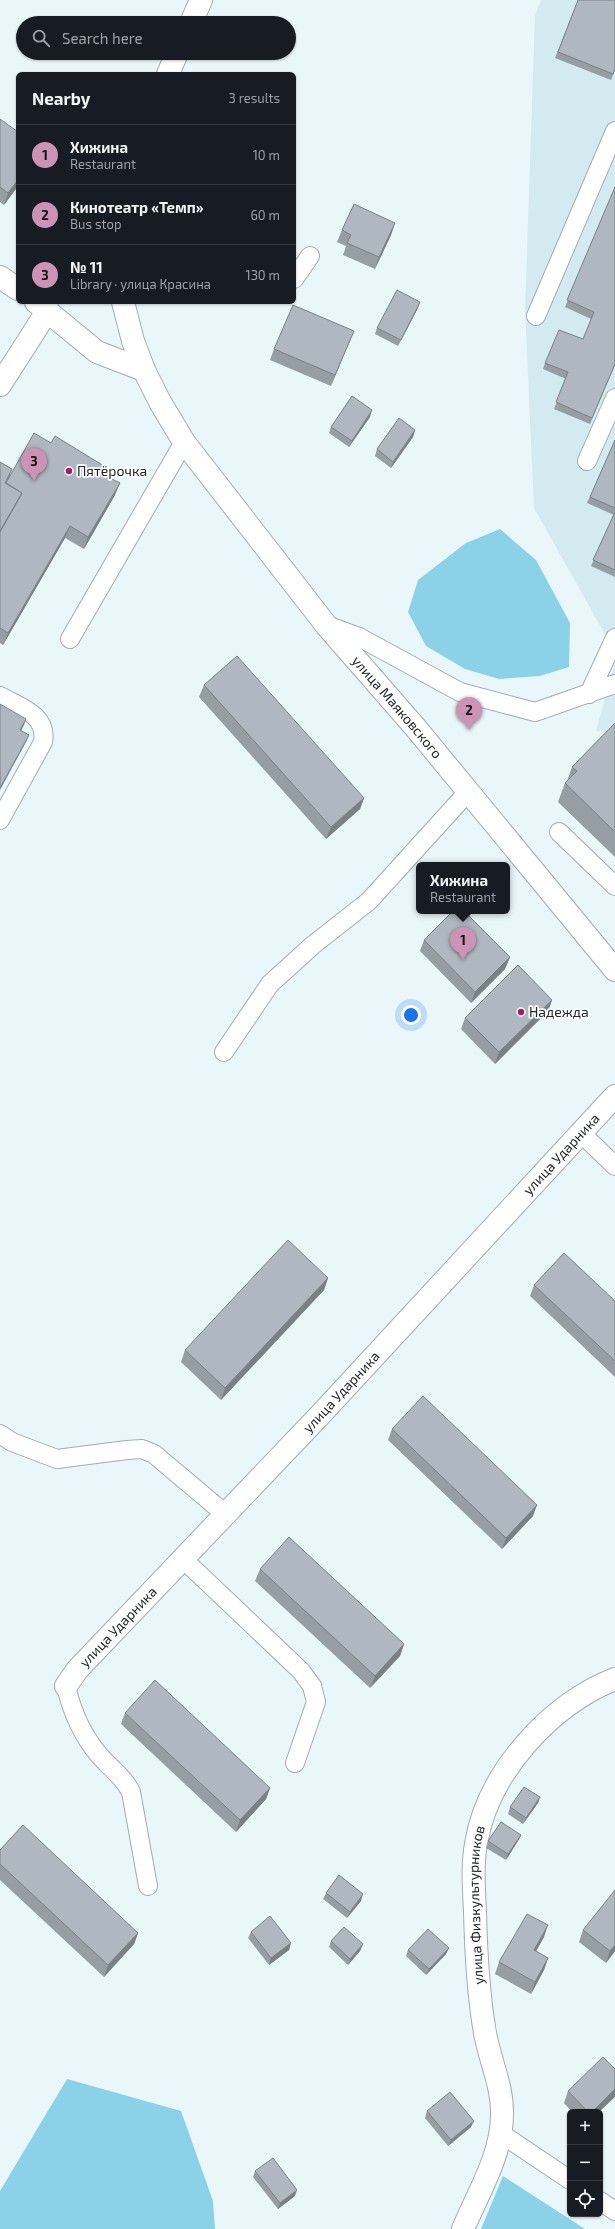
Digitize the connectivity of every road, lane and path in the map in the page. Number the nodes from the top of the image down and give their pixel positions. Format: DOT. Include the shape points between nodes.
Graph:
graph roads {
  1 [pos="202,0"];
  2 [pos="194,16"];
  3 [pos="174,60"];
  4 [pos="169,72"];
  5 [pos="615,130"];
  6 [pos="310,256"];
  7 [pos="296,276"];
  8 [pos="0,277"];
  9 [pos="16,289"];
  10 [pos="124,304"];
  11 [pos="42,306"];
  12 [pos="536,316"];
  13 [pos="144,370"];
  14 [pos="0,385"];
  15 [pos="615,398"];
  16 [pos="184,442"];
  17 [pos="587,461"];
  18 [pos="326,625"];
  19 [pos="615,638"];
  20 [pos="70,639"];
  21 [pos="615,684"];
  22 [pos="589,694"];
  23 [pos="0,696"];
  24 [pos="467,792"];
  25 [pos="0,820"];
  26 [pos="559,832"];
  27 [pos="615,886"];
  28 [pos="615,970"];
  29 [pos="224,1052"];
  30 [pos="615,1096"];
  31 [pos="581,1133"];
  32 [pos="615,1166"];
  33 [pos="0,1434"];
  34 [pos="224,1513"];
  35 [pos="182,1558"];
  36 [pos="615,1679"];
  37 [pos="66,1686"];
  38 [pos="295,1764"];
  39 [pos="148,1886"];
  40 [pos="500,2133"];
  41 [pos="567,2178"];
  42 [pos="603,2203"];
  43 [pos="615,2211"];
  44 [pos="463,2229"];
  1 -- 2 [label="street"];
  3 -- 4 [label="street"];
  5 -- 12 [label="lane"];
  6 -- 7 [label="lane"];
  8 -- 9 [label="street"];
  10 -- 13 [label="street, улица Маяковского"];
  11 -- 13 [label="street" via="98,352"];
  11 -- 14 [label="street"];
  13 -- 16 [label="street, улица Маяковского"];
  15 -- 17 [label="lane"];
  16 -- 18 [label="street, улица Маяковского"];
  16 -- 20 [label="lane"];
  18 -- 22 [label="lane" via="366,641 460,692 535,712"];
  18 -- 24 [label="street, улица Маяковского" via="415,727"];
  19 -- 22 [label="lane"];
  21 -- 22 [label="lane"];
  23 -- 25 [label="lane" via="42,722 44,732 42,742"];
  24 -- 28 [label="street, улица Маяковского"];
  24 -- 29 [label="lane" via="369,901 313,945 270,984"];
  26 -- 27 [label="lane"];
  30 -- 31 [label="street, улица Ударника"];
  31 -- 32 [label="lane"];
  31 -- 34 [label="street, улица Ударника" via="320,1414"];
  33 -- 34 [label="lane" via="12,1442 57,1459 127,1450 142,1450 154,1454"];
  34 -- 35 [label="street, улица Ударника"];
  35 -- 37 [label="street, улица Ударника" via="77,1670"];
  35 -- 38 [label="lane" via="300,1671 312,1686 316,1702"];
  36 -- 40 [label="street, улица Физкультурников" via="555,1714 529,1740 510,1764 492,1795 476,1843 473,1869 478,1983 485,2034 501,2095"];
  37 -- 39 [label="lane" via="71,1705 87,1740 125,1780 131,1792"];
  40 -- 41 [label="lane"];
  40 -- 44 [label="street, улица Физкультурников" via="494,2157"];
  42 -- 43 [label="lane"];
}
